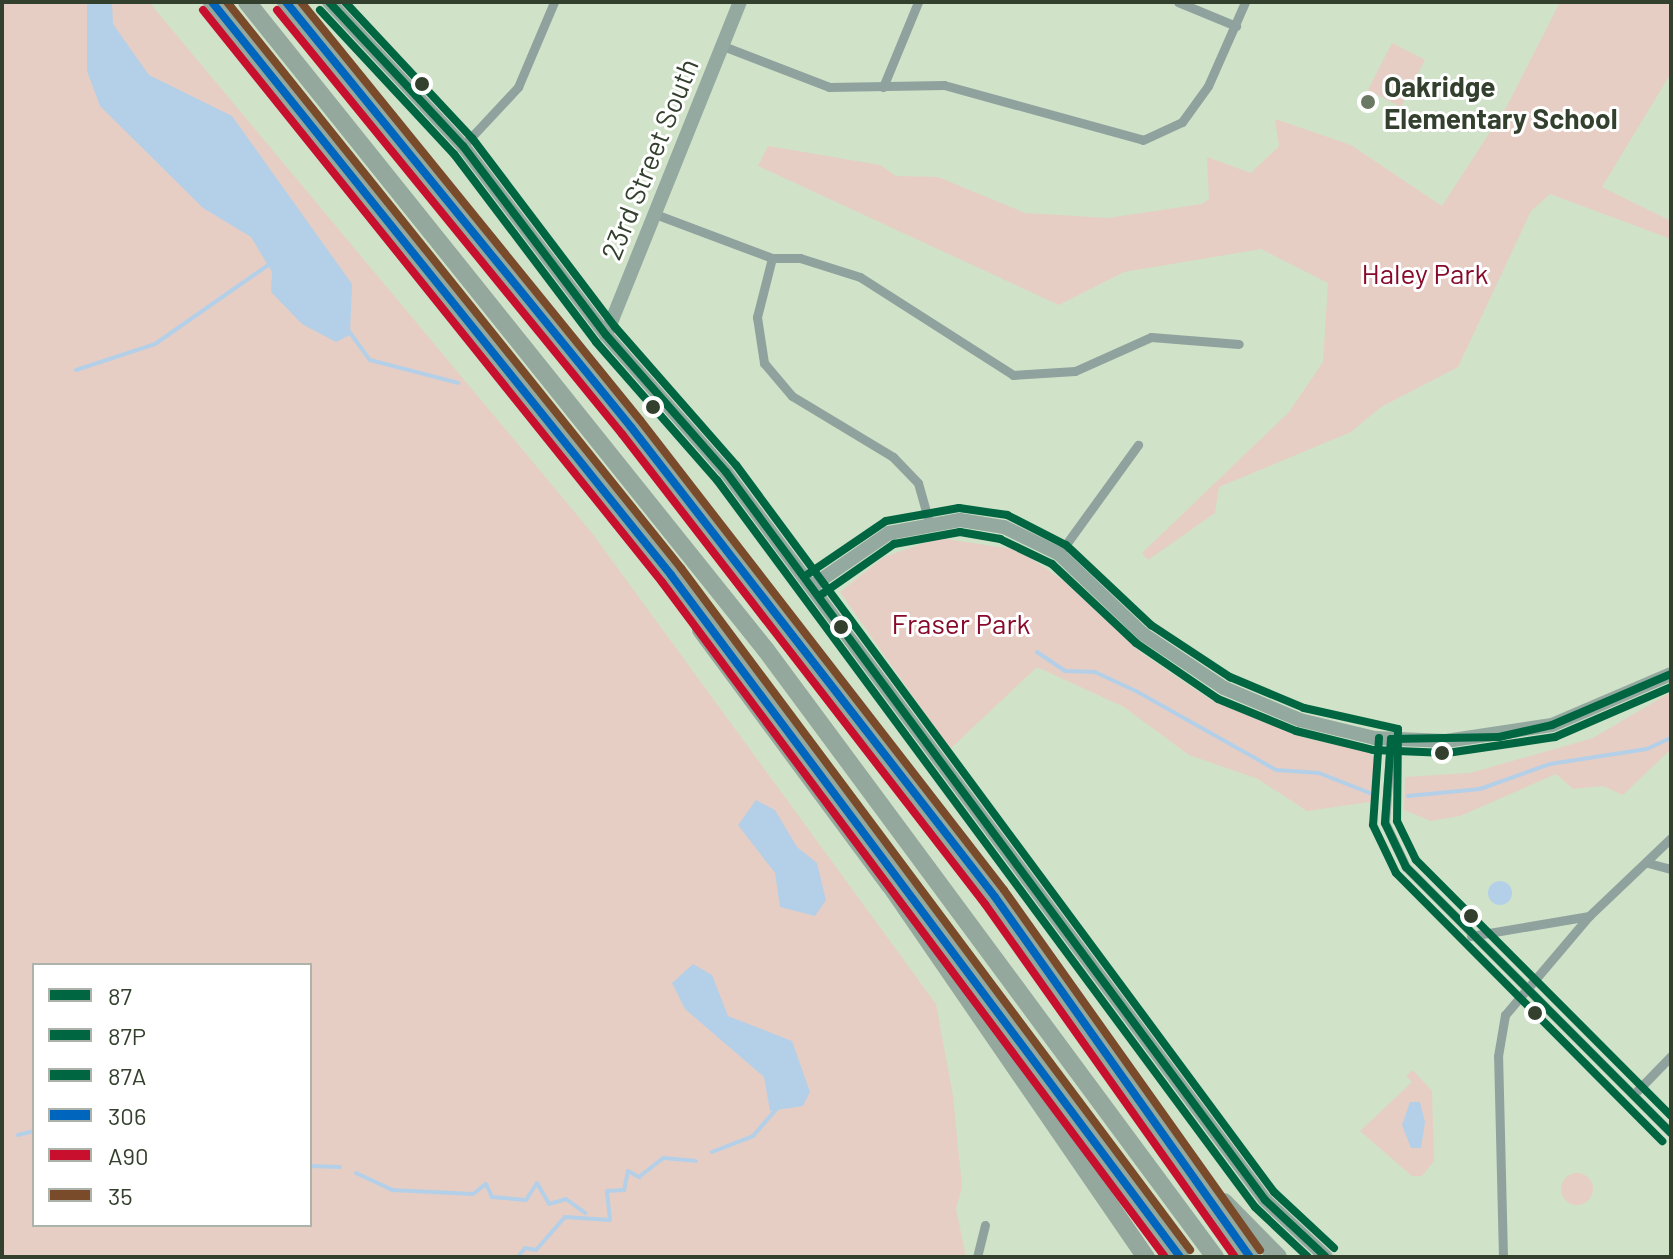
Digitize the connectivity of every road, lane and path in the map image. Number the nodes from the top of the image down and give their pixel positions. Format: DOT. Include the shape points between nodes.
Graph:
graph roads {
  1 [pos="212,2"];
  2 [pos="247,2"];
  3 [pos="286,2"];
  4 [pos="329,2"];
  5 [pos="554,2"];
  6 [pos="740,2"];
  7 [pos="918,2"];
  8 [pos="1178,2"];
  9 [pos="1245,2"];
  10 [pos="1236,26"];
  11 [pos="723,46"];
  12 [pos="883,87"];
  13 [pos="463,146"];
  14 [pos="655,214"];
  15 [pos="772,258"];
  16 [pos="606,335"];
  17 [pos="1239,344"];
  18 [pos="1138,445"];
  19 [pos="929,522"];
  20 [pos="1059,554"];
  21 [pos="671,575"];
  22 [pos="815,584"];
  23 [pos="1671,674"];
  24 [pos="1391,739"];
  25 [pos="1671,838"];
  26 [pos="1648,863"];
  27 [pos="1671,869"];
  28 [pos="1589,916"];
  29 [pos="1471,936"];
  30 [pos="1526,987"];
  31 [pos="1671,1056"];
  32 [pos="1635,1093"];
  33 [pos="1671,1133"];
  34 [pos="1170,1142"];
  35 [pos="985,1225"];
  36 [pos="977,1257"];
  37 [pos="1146,1257"];
  38 [pos="1180,1257"];
  39 [pos="1215,1257"];
  40 [pos="1250,1257"];
  41 [pos="1278,1257"];
  42 [pos="1326,1257"];
  43 [pos="1503,1257"];
  1 -- 21 [label="highway"];
  2 -- 39 [label="highway" via="766,650"];
  3 -- 34 [label="highway" via="631,427 995,897"];
  4 -- 13 [label="street"];
  5 -- 13 [label="street" via="518,87"];
  6 -- 11 [label="street, 23rd Street South"];
  7 -- 12 [label="street"];
  8 -- 10 [label="street"];
  9 -- 10 [label="street"];
  10 -- 12 [label="street" via="1182,122 1143,140 994,94 944,85"];
  11 -- 12 [label="street" via="829,87"];
  11 -- 14 [label="street, 23rd Street South"];
  13 -- 16 [label="street"];
  14 -- 15 [label="street"];
  14 -- 16 [label="street, 23rd Street South"];
  15 -- 17 [label="street" via="800,258 860,277 1013,375 1075,371 1151,337"];
  15 -- 19 [label="street" via="757,317 764,363 792,396 893,457 918,483"];
  16 -- 22 [label="street"];
  18 -- 20 [label="street"];
  19 -- 20 [label="street" via="1004,527"];
  19 -- 22 [label="street" via="889,533"];
  20 -- 24 [label="street" via="1143,634 1224,688 1300,720"];
  21 -- 37 [label="highway" via="715,655 890,885"];
  21 -- 38 [label="highway"];
  22 -- 42 [label="street" via="1265,1200"];
  23 -- 24 [label="street" via="1552,725 1499,737"];
  24 -- 29 [label="street" via="1385,823 1406,867"];
  25 -- 26 [label="street"];
  26 -- 27 [label="street"];
  26 -- 28 [label="street"];
  28 -- 29 [label="street"];
  28 -- 30 [label="street"];
  29 -- 30 [label="street"];
  30 -- 32 [label="street"];
  30 -- 43 [label="street" via="1505,1015 1498,1056"];
  31 -- 32 [label="street"];
  32 -- 33 [label="street"];
  34 -- 40 [label="highway"];
  34 -- 41 [label="highway"];
  35 -- 36 [label="street"];
}
